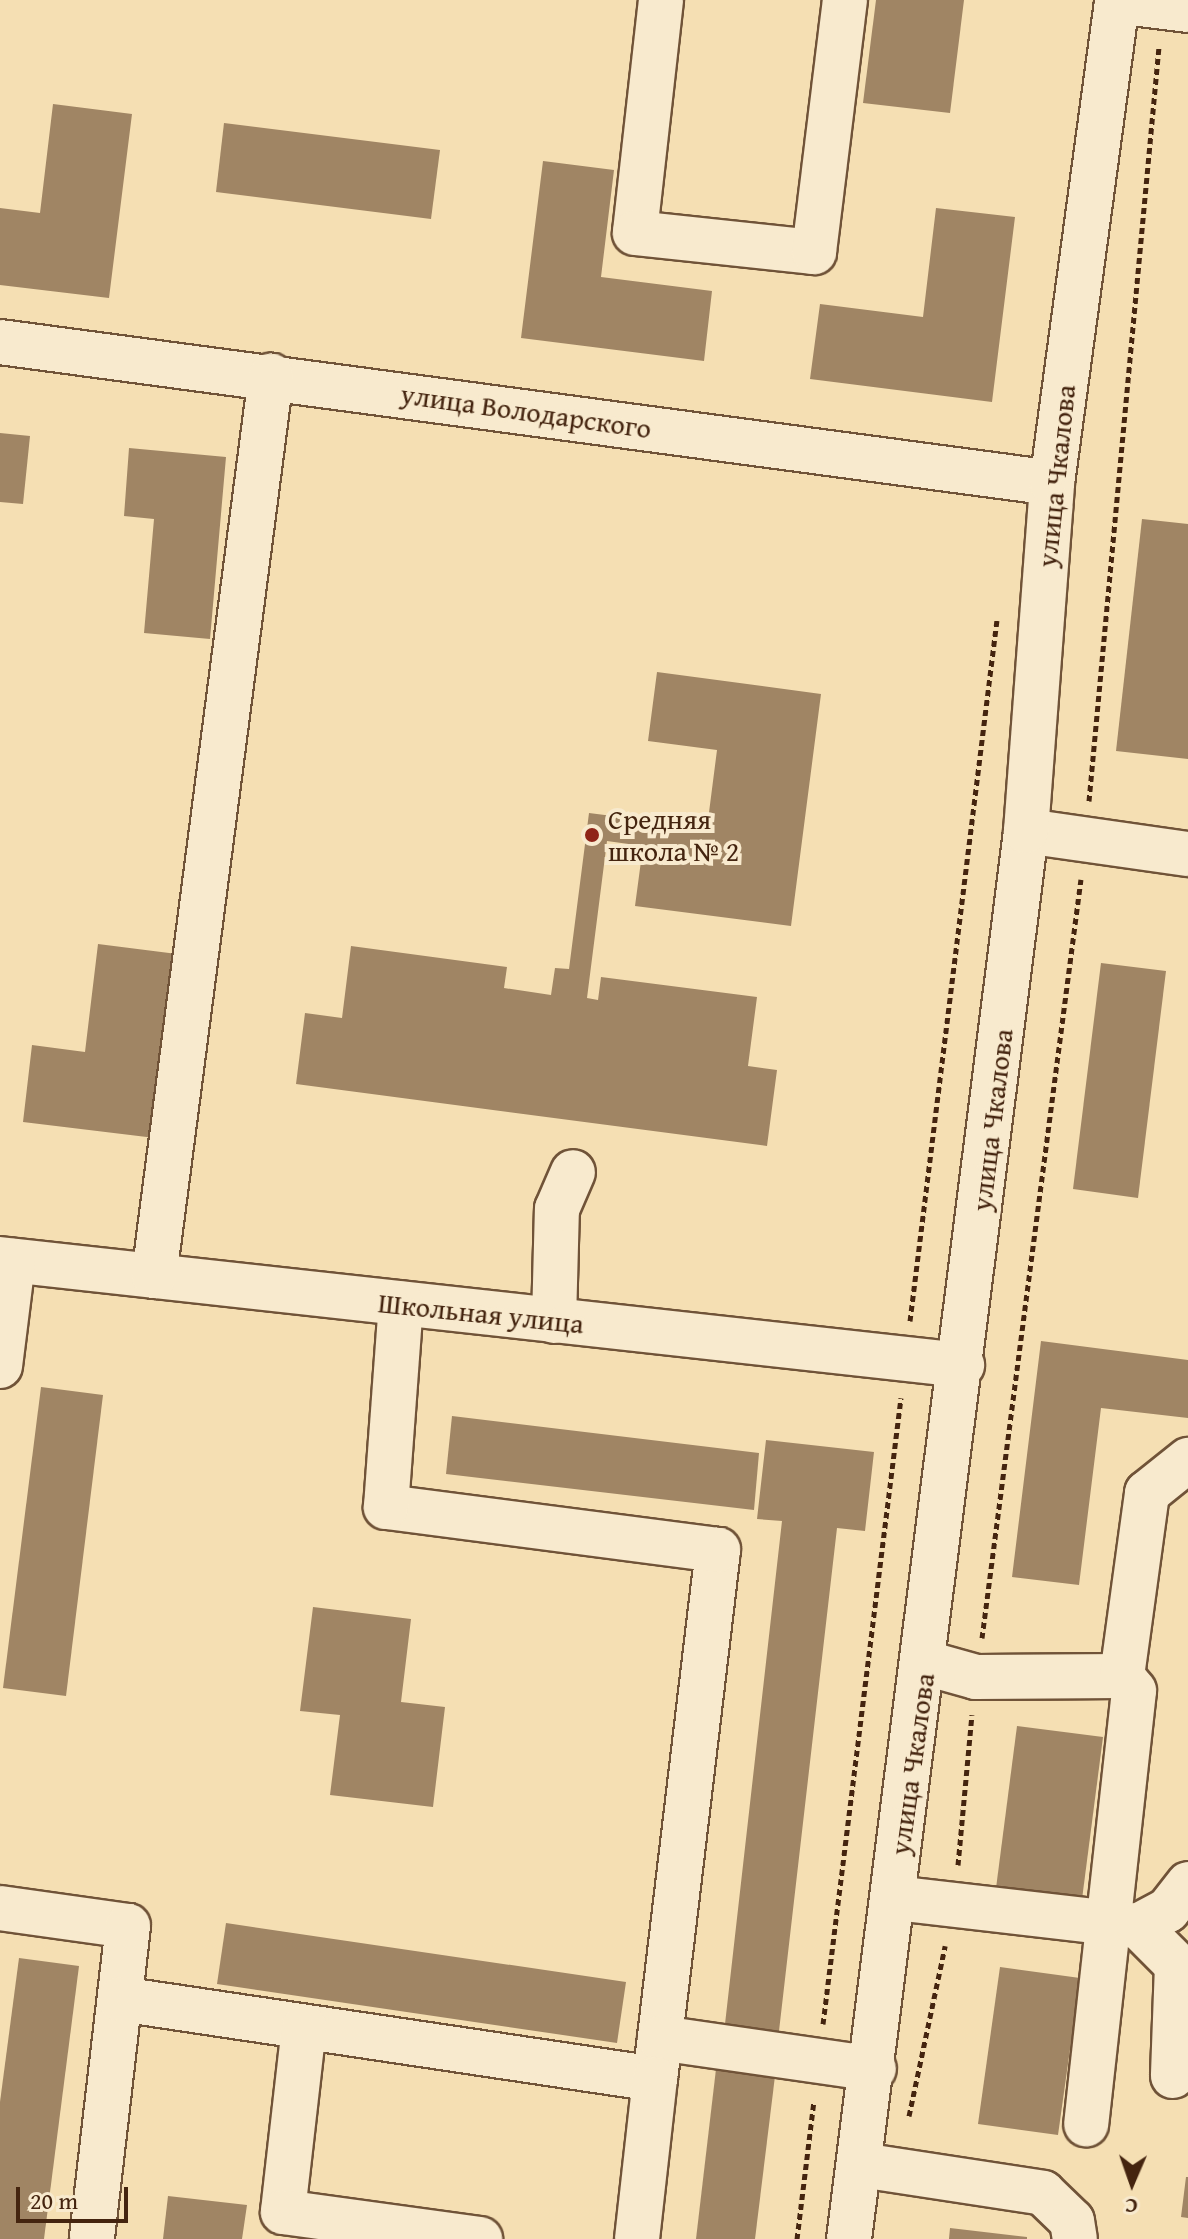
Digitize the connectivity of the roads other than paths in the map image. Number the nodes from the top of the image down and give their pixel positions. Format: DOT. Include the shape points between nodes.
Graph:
graph roads {
  1 [pos="661,0"];
  2 [pos="845,0"];
  3 [pos="1117,0"];
  4 [pos="1175,8"];
  5 [pos="0,342"];
  6 [pos="271,376"];
  7 [pos="1052,483"];
  8 [pos="1026,831"];
  9 [pos="1188,854"];
  10 [pos="573,1172"];
  11 [pos="7,1260"];
  12 [pos="154,1276"];
  13 [pos="401,1304"];
  14 [pos="554,1321"];
  15 [pos="962,1365"];
  16 [pos="0,1366"];
  17 [pos="1188,1460"];
  18 [pos="926,1663"];
  19 [pos="1122,1676"];
  20 [pos="1188,1884"];
  21 [pos="895,1898"];
  22 [pos="0,1908"];
  23 [pos="1122,1924"];
  24 [pos="120,1999"];
  25 [pos="304,2027"];
  26 [pos="658,2058"];
  27 [pos="874,2069"];
  28 [pos="1173,2076"];
  29 [pos="1086,2124"];
  30 [pos="880,2167"];
  31 [pos="92,2239"];
  32 [pos="480,2239"];
  33 [pos="637,2239"];
  34 [pos="849,2239"];
  35 [pos="1075,2239"];
  1 -- 2 [label="street" via="635,233 814,252"];
  3 -- 4 [label="street"];
  3 -- 7 [label="street, улица Чкалова"];
  5 -- 6 [label="street, улица Володарского"];
  6 -- 7 [label="street, улица Володарского"];
  6 -- 12 [label="street"];
  7 -- 8 [label="street, улица Чкалова"];
  8 -- 9 [label="street"];
  8 -- 15 [label="street, улица Чкалова"];
  10 -- 14 [label="street" via="557,1209"];
  11 -- 12 [label="street, Школьная улица"];
  11 -- 16 [label="street"];
  12 -- 13 [label="street, Школьная улица"];
  13 -- 14 [label="street, Школьная улица"];
  13 -- 26 [label="street" via="386,1507 718,1550"];
  14 -- 15 [label="street, Школьная улица"];
  15 -- 18 [label="street, улица Чкалова"];
  17 -- 19 [label="street" via="1147,1493"];
  18 -- 19 [label="street" via="976,1677"];
  18 -- 21 [label="street, улица Чкалова"];
  19 -- 23 [label="street" via="1134,1691"];
  20 -- 23 [label="street" via="1168,1910"];
  21 -- 23 [label="street"];
  21 -- 27 [label="street, улица Чкалова"];
  22 -- 24 [label="street" via="128,1926"];
  23 -- 28 [label="street" via="1177,1965"];
  23 -- 29 [label="street"];
  24 -- 25 [label="street"];
  24 -- 31 [label="street"];
  25 -- 26 [label="street"];
  25 -- 32 [label="street" via="283,2212"];
  26 -- 27 [label="street" via="819,2061"];
  26 -- 33 [label="street"];
  27 -- 30 [label="street, улица Чкалова"];
  30 -- 34 [label="street, улица Чкалова"];
  30 -- 35 [label="street" via="1043,2193 1072,2221"];
}
